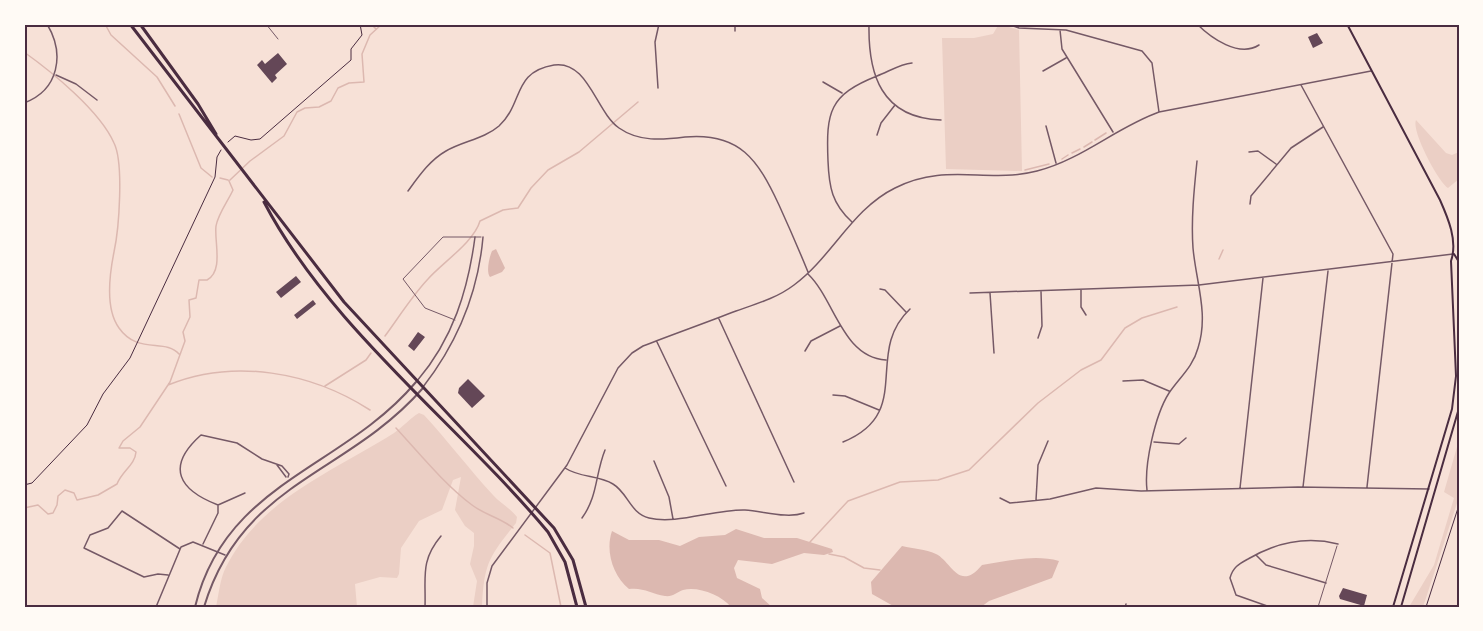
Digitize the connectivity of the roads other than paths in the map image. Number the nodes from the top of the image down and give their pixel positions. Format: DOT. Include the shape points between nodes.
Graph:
graph roads {
  1 [pos="47,24"];
  2 [pos="130,24"];
  3 [pos="140,24"];
  4 [pos="266,24"];
  5 [pos="659,24"];
  6 [pos="735,24"];
  7 [pos="869,24"];
  8 [pos="1008,24"];
  9 [pos="1197,24"];
  10 [pos="1347,24"];
  11 [pos="1060,29"];
  12 [pos="735,31"];
  13 [pos="278,39"];
  14 [pos="1259,45"];
  15 [pos="1067,57"];
  16 [pos="912,63"];
  17 [pos="1043,71"];
  18 [pos="1372,71"];
  19 [pos="55,74"];
  20 [pos="874,77"];
  21 [pos="823,82"];
  22 [pos="1300,85"];
  23 [pos="658,88"];
  24 [pos="843,94"];
  25 [pos="97,100"];
  26 [pos="24,103"];
  27 [pos="895,105"];
  28 [pos="1159,112"];
  29 [pos="941,120"];
  30 [pos="1046,126"];
  31 [pos="1323,127"];
  32 [pos="1113,132"];
  33 [pos="877,135"];
  34 [pos="218,138"];
  35 [pos="1249,152"];
  36 [pos="1197,161"];
  37 [pos="1056,164"];
  38 [pos="1276,165"];
  39 [pos="408,191"];
  40 [pos="262,198"];
  41 [pos="1250,204"];
  42 [pos="852,223"];
  43 [pos="475,237"];
  44 [pos="483,237"];
  45 [pos="1459,253"];
  46 [pos="1454,254"];
  47 [pos="1393,262"];
  48 [pos="1328,270"];
  49 [pos="1459,271"];
  50 [pos="808,273"];
  51 [pos="1263,278"];
  52 [pos="1199,285"];
  53 [pos="880,289"];
  54 [pos="1081,289"];
  55 [pos="1041,291"];
  56 [pos="990,292"];
  57 [pos="970,293"];
  58 [pos="910,309"];
  59 [pos="907,312"];
  60 [pos="1086,315"];
  61 [pos="718,318"];
  62 [pos="455,320"];
  63 [pos="841,325"];
  64 [pos="1038,338"];
  65 [pos="657,341"];
  66 [pos="805,351"];
  67 [pos="994,353"];
  68 [pos="887,360"];
  69 [pos="1123,381"];
  70 [pos="416,382"];
  71 [pos="1458,382"];
  72 [pos="411,387"];
  73 [pos="423,388"];
  74 [pos="1170,391"];
  75 [pos="417,394"];
  76 [pos="833,395"];
  77 [pos="1459,408"];
  78 [pos="880,411"];
  79 [pos="1186,438"];
  80 [pos="1048,441"];
  81 [pos="1153,441"];
  82 [pos="843,442"];
  83 [pos="605,450"];
  84 [pos="654,461"];
  85 [pos="276,464"];
  86 [pos="565,468"];
  87 [pos="289,478"];
  88 [pos="597,478"];
  89 [pos="794,482"];
  90 [pos="726,486"];
  91 [pos="1367,487"];
  92 [pos="1240,488"];
  93 [pos="1303,488"];
  94 [pos="1430,489"];
  95 [pos="1147,490"];
  96 [pos="245,493"];
  97 [pos="1000,498"];
  98 [pos="1036,501"];
  99 [pos="218,505"];
  100 [pos="536,508"];
  101 [pos="804,513"];
  102 [pos="531,514"];
  103 [pos="582,518"];
  104 [pos="673,519"];
  105 [pos="441,536"];
  106 [pos="1338,544"];
  107 [pos="203,545"];
  108 [pos="180,549"];
  109 [pos="217,551"];
  110 [pos="1256,554"];
  111 [pos="225,555"];
  112 [pos="168,575"];
  113 [pos="1326,583"];
  114 [pos="156,607"];
  115 [pos="195,607"];
  116 [pos="204,607"];
  117 [pos="425,607"];
  118 [pos="487,607"];
  119 [pos="578,607"];
  120 [pos="586,607"];
  121 [pos="1270,607"];
  122 [pos="1318,607"];
  123 [pos="1393,607"];
  124 [pos="1401,607"];
  1 -- 19 [label="street" via="58,49"];
  2 -- 34 [label="main road"];
  3 -- 34 [label="main road"];
  4 -- 13 [label="lane"];
  5 -- 23 [label="street" via="655,42"];
  6 -- 12 [label="street"];
  7 -- 20 [label="street"];
  8 -- 11 [label="street"];
  9 -- 14 [label="street" via="1228,45 1249,49"];
  10 -- 18 [label="main road"];
  11 -- 15 [label="street" via="1060,43"];
  11 -- 28 [label="street" via="1146,54 1153,67"];
  15 -- 17 [label="street"];
  15 -- 32 [label="street"];
  16 -- 20 [label="street"];
  18 -- 22 [label="street"];
  18 -- 46 [label="main road" via="1440,200 1451,228"];
  19 -- 25 [label="street"];
  19 -- 26 [label="street" via="40,94"];
  20 -- 24 [label="street"];
  20 -- 27 [label="street"];
  21 -- 24 [label="street"];
  22 -- 28 [label="street"];
  22 -- 31 [label="street"];
  24 -- 42 [label="street" via="831,109 827,123 829,183 835,203"];
  27 -- 29 [label="street" via="917,116"];
  27 -- 33 [label="street"];
  28 -- 32 [label="street"];
  30 -- 37 [label="street"];
  31 -- 38 [label="street" via="1291,148"];
  31 -- 47 [label="street" via="1392,251"];
  32 -- 37 [label="street"];
  34 -- 40 [label="main road"];
  35 -- 38 [label="street" via="1258,151"];
  36 -- 52 [label="street" via="1193,245"];
  37 -- 42 [label="street" via="1017,175 929,175 884,194"];
  38 -- 41 [label="street" via="1251,196"];
  39 -- 50 [label="street" via="443,153 499,126 512,110 528,75 561,66 580,75 605,117 629,135 654,140 708,136 746,152 763,172"];
  40 -- 70 [label="main road" via="344,302"];
  40 -- 72 [label="main road" via="332,300"];
  42 -- 50 [label="street"];
  43 -- 44 [label="lane"];
  43 -- 62 [label="street" via="466,288"];
  43 -- 62 [label="lane" via="442,237 403,279 425,309"];
  44 -- 73 [label="street" via="476,286 465,317 445,358"];
  45 -- 46 [label="main road"];
  46 -- 47 [label="street"];
  46 -- 49 [label="main road"];
  46 -- 71 [label="main road"];
  47 -- 48 [label="street"];
  47 -- 91 [label="street"];
  48 -- 51 [label="street"];
  48 -- 93 [label="street"];
  50 -- 61 [label="street" via="782,293"];
  50 -- 63 [label="street" via="823,290"];
  51 -- 52 [label="street"];
  51 -- 92 [label="street"];
  52 -- 54 [label="street"];
  52 -- 74 [label="street" via="1199,345 1189,368"];
  53 -- 59 [label="street"];
  54 -- 55 [label="street"];
  54 -- 60 [label="street" via="1081,307"];
  55 -- 56 [label="street"];
  55 -- 64 [label="street" via="1042,326"];
  56 -- 57 [label="street"];
  56 -- 67 [label="street"];
  58 -- 59 [label="street"];
  59 -- 68 [label="street" via="891,337"];
  61 -- 65 [label="street"];
  61 -- 89 [label="street"];
  62 -- 70 [label="street" via="434,360"];
  63 -- 66 [label="street" via="811,341"];
  63 -- 68 [label="street" via="860,350"];
  65 -- 86 [label="street" via="636,350 621,365"];
  65 -- 90 [label="street"];
  68 -- 78 [label="street"];
  69 -- 74 [label="street" via="1149,382"];
  70 -- 72 [label="street"];
  70 -- 73 [label="main road"];
  71 -- 94 [label="main road"];
  72 -- 75 [label="main road"];
  72 -- 87 [label="street" via="371,426"];
  73 -- 75 [label="street"];
  73 -- 100 [label="main road"];
  74 -- 81 [label="street"];
  75 -- 102 [label="main road"];
  75 -- 111 [label="street" via="382,428 268,505"];
  76 -- 78 [label="street"];
  77 -- 124 [label="main road"];
  78 -- 82 [label="street" via="866,430"];
  79 -- 81 [label="street" via="1179,444"];
  80 -- 98 [label="street" via="1038,465"];
  81 -- 95 [label="street"];
  83 -- 88 [label="street"];
  84 -- 104 [label="street" via="669,497"];
  85 -- 87 [label="street"];
  85 -- 87 [label="street" via="285,468"];
  85 -- 99 [label="street" via="237,443 201,435 181,461 182,480 193,494"];
  86 -- 88 [label="street"];
  86 -- 100 [label="street"];
  87 -- 109 [label="street" via="255,505"];
  88 -- 103 [label="street" via="593,503"];
  88 -- 104 [label="street" via="615,485 641,515"];
  91 -- 93 [label="street"];
  91 -- 94 [label="street"];
  92 -- 93 [label="street"];
  92 -- 95 [label="street"];
  94 -- 123 [label="main road"];
  95 -- 98 [label="street" via="1089,489"];
  96 -- 99 [label="street"];
  97 -- 98 [label="street" via="1010,503"];
  99 -- 107 [label="street"];
  100 -- 102 [label="street"];
  100 -- 120 [label="main road" via="569,552"];
  101 -- 104 [label="street" via="731,510"];
  102 -- 118 [label="street" via="492,566"];
  102 -- 119 [label="main road" via="560,551"];
  105 -- 117 [label="street" via="429,550 424,565"];
  106 -- 110 [label="street" via="1292,541"];
  106 -- 113 [label="lane"];
  107 -- 108 [label="street" via="187,542"];
  107 -- 109 [label="street"];
  108 -- 112 [label="street"];
  108 -- 112 [label="street" via="122,511 108,528 90,535 84,548 144,577"];
  109 -- 111 [label="street"];
  109 -- 115 [label="street"];
  110 -- 113 [label="street" via="1266,565"];
  110 -- 121 [label="street" via="1233,569 1230,583 1240,597"];
  111 -- 116 [label="street"];
  112 -- 114 [label="street"];
  113 -- 122 [label="lane"];
}
